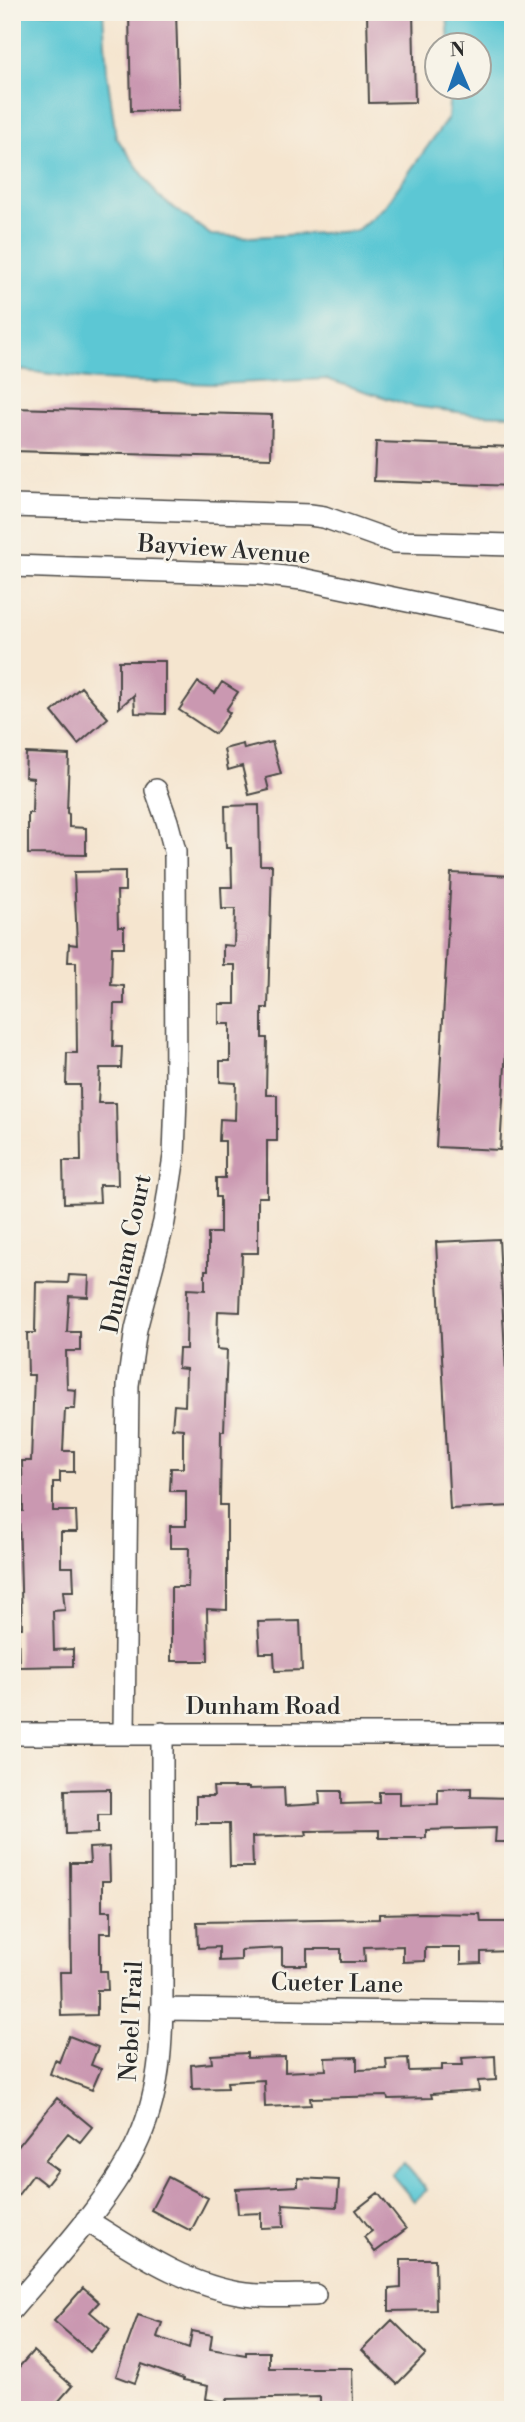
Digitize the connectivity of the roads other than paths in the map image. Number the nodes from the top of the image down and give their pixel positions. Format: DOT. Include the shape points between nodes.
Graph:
graph roads {
  1 [pos="12,506"];
  2 [pos="513,545"];
  3 [pos="12,566"];
  4 [pos="513,623"];
  5 [pos="156,790"];
  6 [pos="124,1733"];
  7 [pos="162,1733"];
  8 [pos="12,1734"];
  9 [pos="513,1734"];
  10 [pos="161,2008"];
  11 [pos="513,2013"];
  12 [pos="86,2220"];
  13 [pos="315,2295"];
  14 [pos="12,2309"];
  1 -- 2 [label="street" via="310,515 394,542"];
  3 -- 4 [label="street, Bayview Avenue" via="259,573"];
  5 -- 6 [label="street, Dunham Court" via="175,851 175,1129 170,1187 140,1308 128,1385"];
  6 -- 7 [label="street, Dunham Road"];
  6 -- 8 [label="street, Dunham Road"];
  7 -- 9 [label="street, Dunham Road"];
  7 -- 10 [label="street, Nebel Trail"];
  10 -- 11 [label="street, Cueter Lane"];
  10 -- 12 [label="street, Nebel Trail" via="159,2067 149,2116 130,2157"];
  12 -- 13 [label="street" via="198,2282 266,2296"];
  12 -- 14 [label="street, Nebel Trail"];
}
